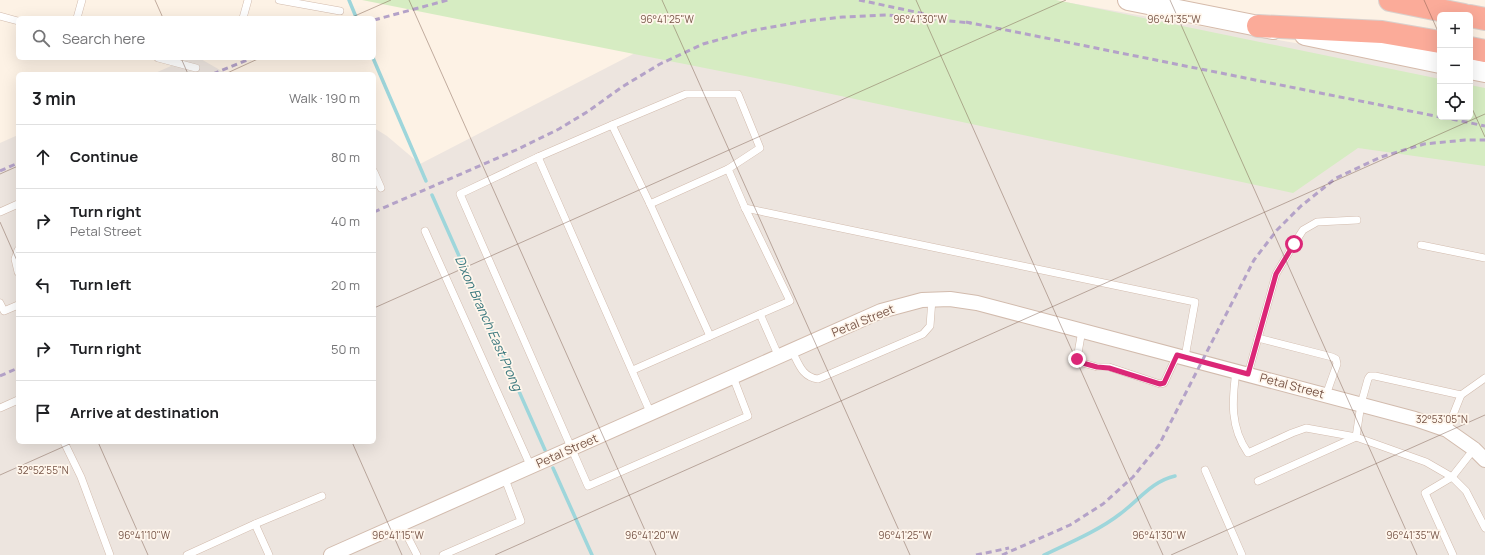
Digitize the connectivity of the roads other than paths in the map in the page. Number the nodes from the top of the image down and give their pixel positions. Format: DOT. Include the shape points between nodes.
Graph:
graph roads {
  1 [pos="82,0"];
  2 [pos="248,0"];
  3 [pos="279,0"];
  4 [pos="1128,0"];
  5 [pos="1390,0"];
  6 [pos="340,11"];
  7 [pos="1449,12"];
  8 [pos="0,16"];
  9 [pos="78,16"];
  10 [pos="244,16"];
  11 [pos="1473,17"];
  12 [pos="1485,19"];
  13 [pos="16,20"];
  14 [pos="1258,26"];
  15 [pos="1437,41"];
  16 [pos="1473,49"];
  17 [pos="1485,51"];
  18 [pos="166,60"];
  19 [pos="1437,62"];
  20 [pos="196,68"];
  21 [pos="1473,70"];
  22 [pos="1485,72"];
  23 [pos="612,125"];
  24 [pos="538,157"];
  25 [pos="728,169"];
  26 [pos="376,177"];
  27 [pos="381,188"];
  28 [pos="650,204"];
  29 [pos="16,205"];
  30 [pos="745,208"];
  31 [pos="0,212"];
  32 [pos="1357,220"];
  33 [pos="425,232"];
  34 [pos="1420,245"];
  35 [pos="1485,258"];
  36 [pos="932,299"];
  37 [pos="0,304"];
  38 [pos="16,306"];
  39 [pos="760,314"];
  40 [pos="1082,330"];
  41 [pos="710,336"];
  42 [pos="1258,338"];
  43 [pos="792,351"];
  44 [pos="1181,356"];
  45 [pos="779,357"];
  46 [pos="632,370"];
  47 [pos="1242,372"];
  48 [pos="733,378"];
  49 [pos="1485,378"];
  50 [pos="1461,394"];
  51 [pos="1326,395"];
  52 [pos="16,401"];
  53 [pos="1361,404"];
  54 [pos="0,408"];
  55 [pos="652,414"];
  56 [pos="1447,430"];
  57 [pos="1356,437"];
  58 [pos="65,444"];
  59 [pos="572,449"];
  60 [pos="1474,449"];
  61 [pos="1485,460"];
  62 [pos="531,467"];
  63 [pos="1205,470"];
  64 [pos="1452,477"];
  65 [pos="505,479"];
  66 [pos="1258,481"];
  67 [pos="322,496"];
  68 [pos="255,524"];
  69 [pos="401,524"];
  70 [pos="1485,528"];
  71 [pos="110,555"];
  72 [pos="187,555"];
  73 [pos="269,555"];
  74 [pos="331,555"];
  75 [pos="416,555"];
  76 [pos="443,555"];
  77 [pos="1242,555"];
  78 [pos="1453,555"];
  1 -- 9 [label="lane"];
  2 -- 10 [label="lane"];
  3 -- 6 [label="lane"];
  4 -- 14 [label="main road"];
  5 -- 7 [label="highway"];
  8 -- 13 [label="lane"];
  11 -- 12 [label="highway"];
  14 -- 15 [label="highway" via="1382,32"];
  14 -- 19 [label="main road"];
  16 -- 17 [label="highway"];
  18 -- 20 [label="lane"];
  21 -- 22 [label="main road"];
  23 -- 24 [label="lane"];
  23 -- 25 [label="lane" via="686,94 738,94 760,148"];
  23 -- 28 [label="lane"];
  24 -- 46 [label="lane"];
  24 -- 59 [label="lane" via="460,194"];
  25 -- 28 [label="lane"];
  25 -- 30 [label="lane"];
  26 -- 27 [label="lane"];
  28 -- 41 [label="lane"];
  29 -- 31 [label="lane"];
  30 -- 39 [label="lane" via="790,301"];
  30 -- 44 [label="lane" via="1195,302"];
  32 -- 42 [label="lane" via="1317,222 1303,230 1276,274"];
  33 -- 62 [label="lane"];
  34 -- 35 [label="lane"];
  36 -- 40 [label="street, Petal Street" via="977,302"];
  36 -- 43 [label="street, Petal Street" via="881,312"];
  36 -- 43 [label="lane" via="930,326 923,334 818,379 804,374"];
  37 -- 38 [label="lane" via="4,312"];
  39 -- 41 [label="lane"];
  39 -- 45 [label="lane"];
  40 -- 44 [label="street, Petal Street"];
  40 -- 44 [label="lane" via="1077,359 1079,362 1109,368 1160,384 1164,383"];
  41 -- 46 [label="lane"];
  42 -- 47 [label="lane"];
  42 -- 51 [label="lane" via="1336,360 1337,364"];
  43 -- 45 [label="street, Petal Street"];
  44 -- 47 [label="street, Petal Street"];
  45 -- 48 [label="street, Petal Street"];
  46 -- 55 [label="lane"];
  47 -- 51 [label="street, Petal Street"];
  47 -- 57 [label="lane" via="1234,391 1233,412 1237,431 1248,453 1306,428"];
  48 -- 55 [label="street, Petal Street"];
  48 -- 59 [label="lane" via="748,416 588,486"];
  49 -- 50 [label="lane"];
  50 -- 53 [label="lane" via="1370,376"];
  50 -- 56 [label="lane"];
  51 -- 53 [label="street, Petal Street"];
  52 -- 54 [label="lane"];
  53 -- 56 [label="street, Petal Street"];
  53 -- 57 [label="lane"];
  55 -- 59 [label="street, Petal Street"];
  56 -- 60 [label="street, Petal Street"];
  57 -- 64 [label="lane" via="1426,462"];
  57 -- 66 [label="lane"];
  58 -- 71 [label="lane" via="81,478"];
  59 -- 62 [label="street, Petal Street"];
  60 -- 61 [label="street, Petal Street"];
  60 -- 64 [label="lane"];
  62 -- 65 [label="street, Petal Street"];
  63 -- 77 [label="lane"];
  64 -- 70 [label="lane" via="1466,491"];
  64 -- 78 [label="lane" via="1425,493"];
  65 -- 69 [label="street, Petal Street"];
  65 -- 76 [label="lane" via="521,521"];
  67 -- 68 [label="lane"];
  68 -- 72 [label="lane"];
  68 -- 73 [label="lane"];
  69 -- 74 [label="street, Petal Street"];
  69 -- 75 [label="lane"];
}
